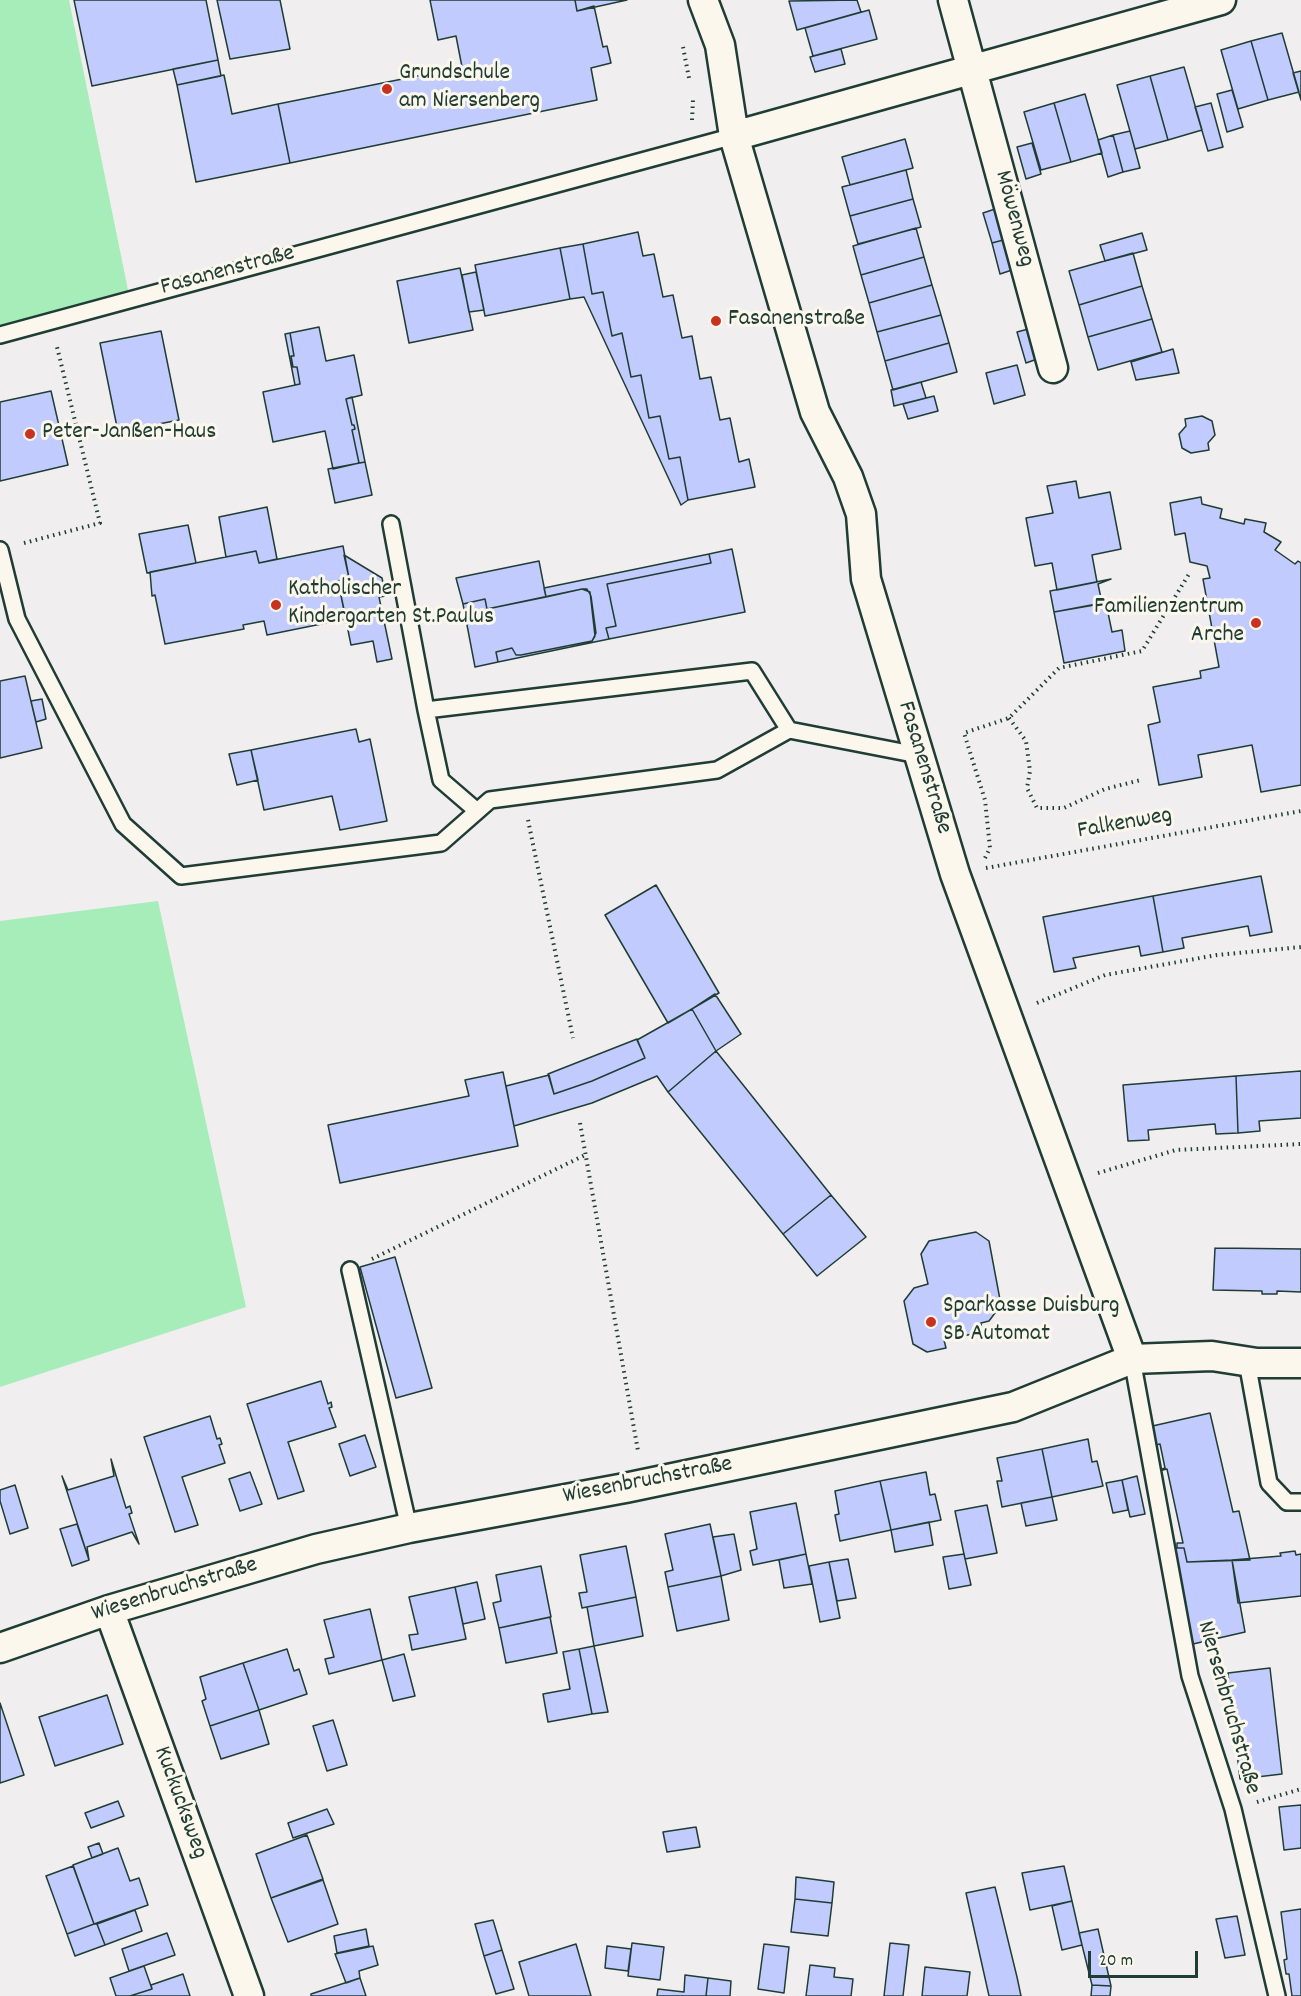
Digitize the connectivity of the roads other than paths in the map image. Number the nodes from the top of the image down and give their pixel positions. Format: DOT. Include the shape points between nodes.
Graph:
graph roads {
  1 [pos="703,0"];
  2 [pos="953,0"];
  3 [pos="1221,0"];
  4 [pos="973,70"];
  5 [pos="734,136"];
  6 [pos="0,335"];
  7 [pos="1053,368"];
  8 [pos="391,524"];
  9 [pos="0,550"];
  10 [pos="426,710"];
  11 [pos="789,729"];
  12 [pos="918,755"];
  13 [pos="477,812"];
  14 [pos="350,1270"];
  15 [pos="1132,1359"];
  16 [pos="1247,1362"];
  17 [pos="1301,1363"];
  18 [pos="1301,1502"];
  19 [pos="409,1528"];
  20 [pos="108,1610"];
  21 [pos="0,1648"];
  22 [pos="249,1996"];
  23 [pos="1277,1996"];
  1 -- 5 [label="street, Fasanenstraße" via="720,45"];
  2 -- 4 [label="street, Möwenweg"];
  3 -- 4 [label="street"];
  4 -- 5 [label="street"];
  4 -- 7 [label="street, Möwenweg"];
  5 -- 6 [label="lane, Fasanenstraße"];
  5 -- 12 [label="street, Fasanenstraße" via="814,412 848,477 861,514 866,579"];
  8 -- 10 [label="lane"];
  9 -- 13 [label="lane" via="17,619 123,824 181,876 441,843"];
  10 -- 11 [label="lane" via="753,671"];
  10 -- 13 [label="lane" via="441,780"];
  11 -- 12 [label="lane"];
  11 -- 13 [label="lane" via="717,770 490,800"];
  12 -- 15 [label="street, Fasanenstraße" via="955,874"];
  14 -- 19 [label="lane"];
  15 -- 16 [label="street, Wiesenbruchstraße" via="1212,1356"];
  15 -- 19 [label="street, Wiesenbruchstraße" via="1012,1407 644,1484"];
  15 -- 23 [label="lane, Niersenbruchstraße" via="1190,1676 1233,1809"];
  16 -- 17 [label="street, Wiesenbruchstraße"];
  16 -- 18 [label="lane" via="1269,1483 1287,1502"];
  19 -- 20 [label="street, Wiesenbruchstraße" via="316,1549"];
  20 -- 21 [label="street, Wiesenbruchstraße"];
  20 -- 22 [label="street, Kuckucksweg"];
}
